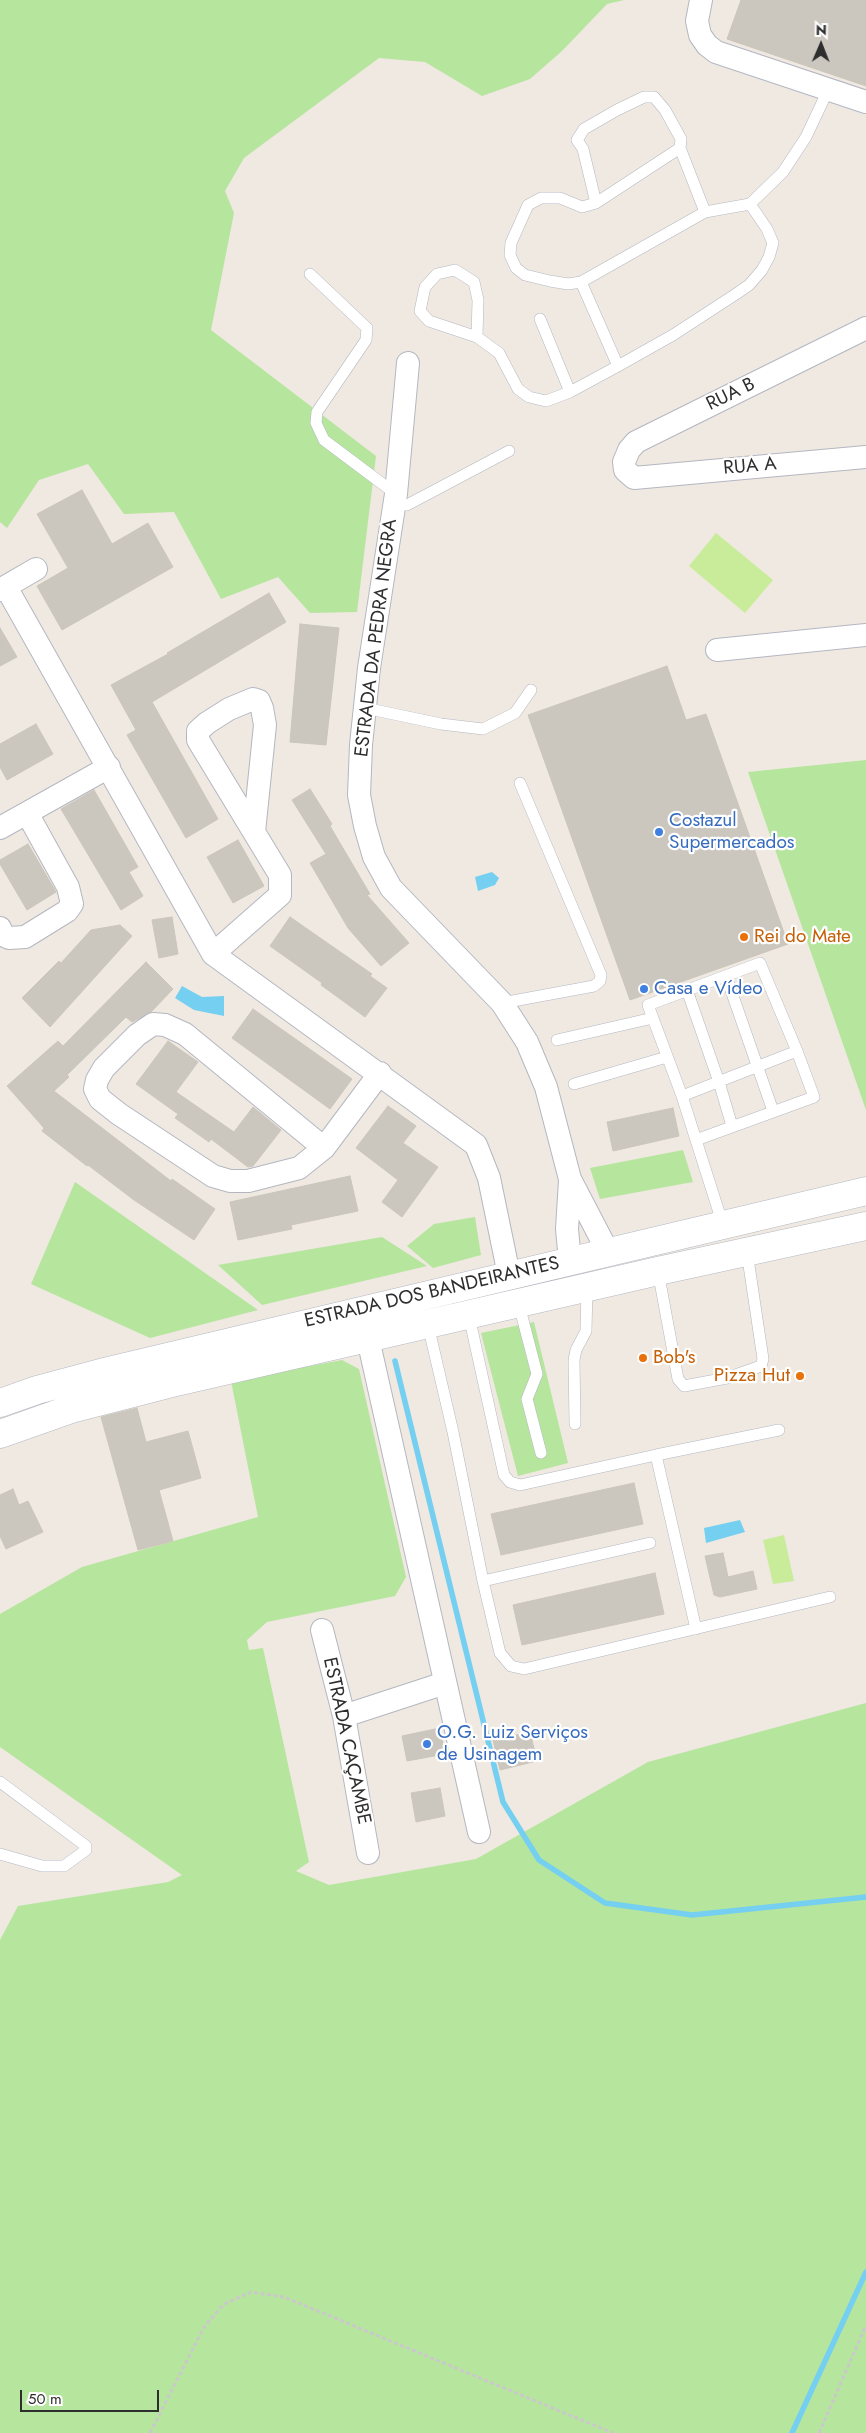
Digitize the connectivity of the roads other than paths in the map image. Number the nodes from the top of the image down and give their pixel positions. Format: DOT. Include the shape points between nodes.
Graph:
graph roads {
  1 [pos="701,0"];
  2 [pos="829,88"];
  3 [pos="866,102"];
  4 [pos="680,148"];
  5 [pos="596,203"];
  6 [pos="750,204"];
  7 [pos="705,212"];
  8 [pos="310,274"];
  9 [pos="581,282"];
  10 [pos="540,319"];
  11 [pos="866,328"];
  12 [pos="477,337"];
  13 [pos="408,363"];
  14 [pos="618,366"];
  15 [pos="570,392"];
  16 [pos="508,451"];
  17 [pos="866,457"];
  18 [pos="634,478"];
  19 [pos="395,499"];
  20 [pos="36,569"];
  21 [pos="3,589"];
  22 [pos="866,636"];
  23 [pos="717,650"];
  24 [pos="531,690"];
  25 [pos="365,708"];
  26 [pos="109,768"];
  27 [pos="520,783"];
  28 [pos="27,813"];
  29 [pos="0,828"];
  30 [pos="254,832"];
  31 [pos="0,928"];
  32 [pos="213,954"];
  33 [pos="726,976"];
  34 [pos="687,990"];
  35 [pos="502,1003"];
  36 [pos="652,1018"];
  37 [pos="557,1040"];
  38 [pos="797,1051"];
  39 [pos="668,1058"];
  40 [pos="759,1066"];
  41 [pos="380,1073"];
  42 [pos="719,1082"];
  43 [pos="574,1084"];
  44 [pos="682,1096"];
  45 [pos="773,1111"];
  46 [pos="732,1126"];
  47 [pos="696,1140"];
  48 [pos="324,1148"];
  49 [pos="570,1179"];
  50 [pos="866,1191"];
  51 [pos="724,1226"];
  52 [pos="866,1226"];
  53 [pos="608,1252"];
  54 [pos="747,1252"];
  55 [pos="570,1261"];
  56 [pos="658,1271"];
  57 [pos="509,1275"];
  58 [pos="587,1288"];
  59 [pos="519,1305"];
  60 [pos="469,1316"];
  61 [pos="428,1326"];
  62 [pos="368,1339"];
  63 [pos="0,1404"];
  64 [pos="575,1424"];
  65 [pos="778,1430"];
  66 [pos="0,1434"];
  67 [pos="540,1453"];
  68 [pos="656,1455"];
  69 [pos="650,1543"];
  70 [pos="483,1582"];
  71 [pos="830,1597"];
  72 [pos="322,1630"];
  73 [pos="696,1630"];
  74 [pos="445,1683"];
  75 [pos="344,1716"];
  76 [pos="0,1782"];
  77 [pos="479,1832"];
  78 [pos="368,1853"];
  79 [pos="0,1854"];
  1 -- 2 [label="street" via="697,21 700,34 716,52"];
  2 -- 3 [label="street"];
  2 -- 6 [label="lane" via="806,136 783,172"];
  4 -- 5 [label="lane"];
  4 -- 5 [label="lane" via="681,139 654,97 644,98 584,129 577,140 583,149"];
  4 -- 7 [label="lane"];
  5 -- 9 [label="lane" via="582,207 560,198 541,198 528,205 511,243 510,255 516,268 525,275 568,284"];
  6 -- 7 [label="lane"];
  6 -- 14 [label="lane" via="773,243 762,270 749,285 673,336"];
  7 -- 9 [label="lane"];
  8 -- 19 [label="lane" via="367,328 366,340 317,412 316,423 324,440"];
  9 -- 14 [label="lane"];
  10 -- 15 [label="lane"];
  11 -- 18 [label="street, RUA B" via="636,442 624,462 625,470"];
  12 -- 12 [label="lane" via="429,321 420,311 425,287 437,274 455,270 474,282 478,300"];
  12 -- 15 [label="lane" via="498,353 518,389 528,398 546,401"];
  13 -- 19 [label="street, ESTRADA DA PEDRA NEGRA"];
  14 -- 15 [label="lane"];
  16 -- 19 [label="lane" via="407,505"];
  17 -- 18 [label="street, RUA A"];
  19 -- 25 [label="street, ESTRADA DA PEDRA NEGRA"];
  20 -- 21 [label="street"];
  21 -- 26 [label="street"];
  22 -- 23 [label="street"];
  24 -- 25 [label="lane" via="515,713 483,729"];
  25 -- 35 [label="street, ESTRADA DA PEDRA NEGRA" via="359,795 374,857 391,888"];
  26 -- 28 [label="street"];
  26 -- 32 [label="street"];
  27 -- 35 [label="lane" via="601,975 594,986"];
  28 -- 29 [label="street"];
  28 -- 31 [label="street" via="68,887 72,904 67,912 25,938 10,938 3,935"];
  30 -- 30 [label="street" via="201,748 197,734 207,723 229,709 253,699 259,701 265,725"];
  30 -- 32 [label="street" via="280,875 280,895"];
  32 -- 41 [label="street"];
  33 -- 34 [label="lane"];
  33 -- 38 [label="lane" via="760,963"];
  33 -- 40 [label="lane"];
  34 -- 36 [label="lane" via="648,1005"];
  34 -- 42 [label="lane"];
  35 -- 49 [label="street, ESTRADA DA PEDRA NEGRA" via="527,1042 546,1087"];
  36 -- 37 [label="lane"];
  36 -- 39 [label="lane"];
  38 -- 40 [label="lane"];
  38 -- 45 [label="lane" via="814,1096"];
  39 -- 43 [label="lane"];
  39 -- 44 [label="lane"];
  40 -- 42 [label="lane"];
  40 -- 45 [label="lane"];
  41 -- 48 [label="street"];
  41 -- 57 [label="street" via="476,1145 489,1178"];
  42 -- 44 [label="lane"];
  42 -- 46 [label="lane"];
  44 -- 47 [label="lane"];
  45 -- 46 [label="lane"];
  46 -- 47 [label="lane"];
  47 -- 51 [label="lane"];
  48 -- 48 [label="street" via="299,1168 248,1181 230,1181 213,1176 100,1099 95,1089 97,1080 104,1068 137,1035 153,1024 165,1025 185,1034"];
  49 -- 53 [label="street, ESTRADA DA PEDRA NEGRA"];
  49 -- 55 [label="street, ESTRADA DA PEDRA NEGRA" via="567,1229"];
  50 -- 51 [label="main road, ESTRADA DOS BANDEIRANTES"];
  51 -- 53 [label="main road, ESTRADA DOS BANDEIRANTES"];
  52 -- 54 [label="main road, ESTRADA DOS BANDEIRANTES"];
  53 -- 55 [label="main road, ESTRADA DOS BANDEIRANTES"];
  54 -- 56 [label="main road, ESTRADA DOS BANDEIRANTES"];
  54 -- 56 [label="lane" via="763,1359 760,1366 727,1378 684,1386 678,1379"];
  55 -- 57 [label="main road, ESTRADA DOS BANDEIRANTES"];
  56 -- 58 [label="main road, ESTRADA DOS BANDEIRANTES"];
  57 -- 63 [label="main road, ESTRADA DOS BANDEIRANTES" via="108,1371 37,1390"];
  58 -- 59 [label="main road, ESTRADA DOS BANDEIRANTES"];
  58 -- 64 [label="lane" via="586,1331 574,1360"];
  59 -- 60 [label="main road, ESTRADA DOS BANDEIRANTES"];
  59 -- 67 [label="lane" via="536,1374 527,1399"];
  60 -- 61 [label="main road, ESTRADA DOS BANDEIRANTES"];
  60 -- 68 [label="lane" via="504,1475 510,1482 520,1485"];
  61 -- 62 [label="main road, ESTRADA DOS BANDEIRANTES"];
  61 -- 70 [label="lane"];
  62 -- 66 [label="main road, ESTRADA DOS BANDEIRANTES" via="80,1407"];
  62 -- 74 [label="street"];
  65 -- 68 [label="lane"];
  68 -- 73 [label="lane"];
  69 -- 70 [label="lane"];
  70 -- 73 [label="lane" via="500,1653 511,1666 524,1669"];
  71 -- 73 [label="lane"];
  72 -- 75 [label="street, ESTRADA CAÇAMBE"];
  74 -- 75 [label="street"];
  74 -- 77 [label="street"];
  75 -- 78 [label="street, ESTRADA CAÇAMBE"];
  76 -- 79 [label="lane" via="86,1846 86,1850 64,1866 42,1866"];
}
